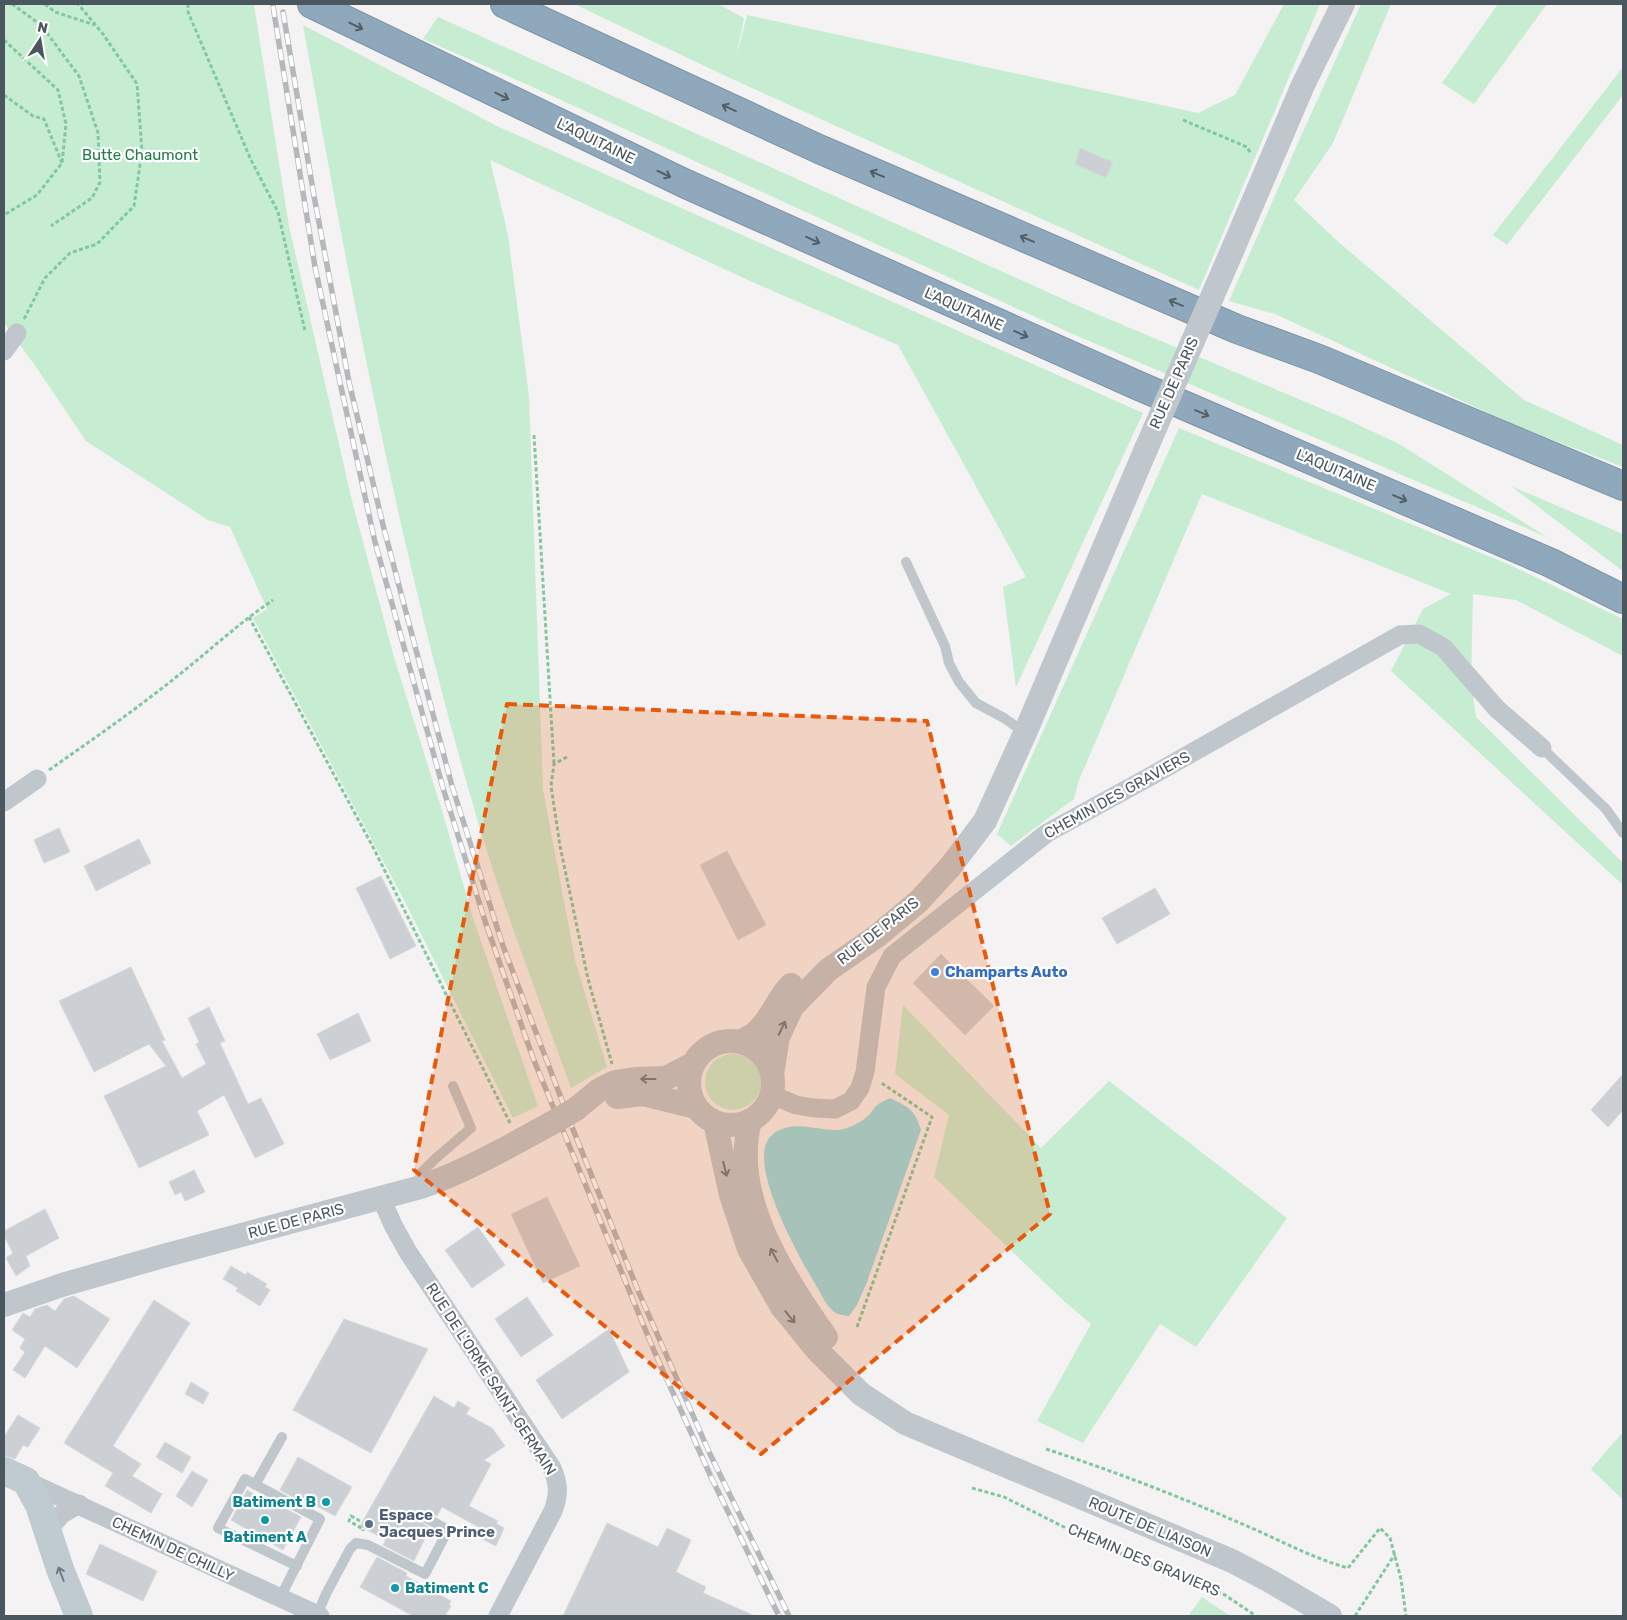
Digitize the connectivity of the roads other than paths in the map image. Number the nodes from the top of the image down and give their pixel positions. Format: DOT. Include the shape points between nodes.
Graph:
graph roads {
  1 [pos="312,4"];
  2 [pos="505,4"];
  3 [pos="1343,4"];
  4 [pos="1237,329"];
  5 [pos="17,333"];
  6 [pos="4,351"];
  7 [pos="1623,486"];
  8 [pos="1623,502"];
  9 [pos="906,562"];
  10 [pos="1551,563"];
  11 [pos="1623,581"];
  12 [pos="1623,599"];
  13 [pos="1025,733"];
  14 [pos="1542,748"];
  15 [pos="1011,765"];
  16 [pos="37,779"];
  17 [pos="4,802"];
  18 [pos="1623,833"];
  19 [pos="740,1042"];
  20 [pos="694,1064"];
  21 [pos="772,1085"];
  22 [pos="453,1086"];
  23 [pos="696,1107"];
  24 [pos="576,1109"];
  25 [pos="750,1121"];
  26 [pos="715,1122"];
  27 [pos="421,1187"];
  28 [pos="381,1198"];
  29 [pos="4,1305"];
  30 [pos="282,1437"];
  31 [pos="965,1449"];
  32 [pos="15,1476"];
  33 [pos="255,1485"];
  34 [pos="79,1504"];
  35 [pos="424,1517"];
  36 [pos="47,1531"];
  37 [pos="297,1566"];
  38 [pos="280,1598"];
  39 [pos="79,1616"];
  40 [pos="319,1616"];
  41 [pos="498,1616"];
  42 [pos="1330,1616"];
  1 -- 10 [label="highway, L'AQUITAINE, one-way" via="686,184 896,279"];
  4 -- 2 [label="highway, one-way" via="819,149"];
  3 -- 13 [label="street, RUE DE PARIS, bridge" via="1263,177"];
  4 -- 7 [label="highway" via="1319,359"];
  4 -- 8 [label="highway" via="1279,357"];
  5 -- 6 [label="street"];
  9 -- 13 [label="lane" via="959,682 976,703"];
  10 -- 11 [label="highway" via="1588,568"];
  10 -- 12 [label="highway, L'AQUITAINE"];
  13 -- 15 [label="street, RUE DE PARIS"];
  14 -- 18 [label="lane" via="1606,809"];
  14 -- 21 [label="street, CHEMIN DES GRAVIERS" via="1497,709 1443,647 1419,634 1400,635 1047,833 899,950 892,956 876,987 865,1072 851,1101 835,1109 796,1105"];
  15 -- 19 [label="street, RUE DE PARIS" via="941,857 905,893 820,956 783,993 764,1024"];
  21 -- 15 [label="street, RUE DE PARIS, one-way" via="778,1037 792,1007 828,970 877,936 919,901 950,867 985,821"];
  16 -- 17 [label="street"];
  19 -- 20 [label="street" via="715,1044 706,1049"];
  19 -- 21 [label="street" via="752,1046 768,1063"];
  20 -- 23 [label="street" via="689,1078 690,1094"];
  20 -- 24 [label="street, RUE DE PARIS, one-way" via="666,1078 615,1082 599,1090"];
  21 -- 25 [label="street" via="764,1110"];
  22 -- 27 [label="lane" via="471,1128 420,1174"];
  23 -- 24 [label="street, RUE DE PARIS" via="644,1094 630,1094"];
  23 -- 26 [label="street"];
  24 -- 27 [label="street, RUE DE PARIS, bridge" via="482,1161"];
  25 -- 26 [label="street" via="732,1125"];
  31 -- 25 [label="street, ROUTE DE LIAISON, one-way" via="908,1413 869,1381 827,1339 795,1294 767,1242 750,1193 745,1152"];
  26 -- 31 [label="street, ROUTE DE LIAISON, one-way" via="731,1195 750,1249 782,1307 817,1350 861,1394 905,1422"];
  27 -- 28 [label="street, RUE DE PARIS"];
  28 -- 29 [label="street, RUE DE PARIS" via="135,1264"];
  28 -- 41 [label="street, RUE DE L'ORME SAINT-GERMAIN" via="408,1252 556,1478 558,1489 553,1512"];
  30 -- 33 [label="lane"];
  31 -- 42 [label="street, ROUTE DE LIAISON" via="1232,1561"];
  32 -- 34 [label="street, CHEMIN DE CHILLY"];
  32 -- 36 [label="main road" via="39,1506"];
  33 -- 37 [label="lane" via="320,1519"];
  33 -- 37 [label="lane" via="245,1479 218,1528"];
  34 -- 36 [label="street" via="62,1514"];
  34 -- 38 [label="street, CHEMIN DE CHILLY"];
  35 -- 40 [label="lane" via="448,1530 425,1574 368,1545 356,1543 326,1594"];
  39 -- 36 [label="main road, one-way"];
  37 -- 38 [label="lane"];
  38 -- 40 [label="street, CHEMIN DE CHILLY"];
}
